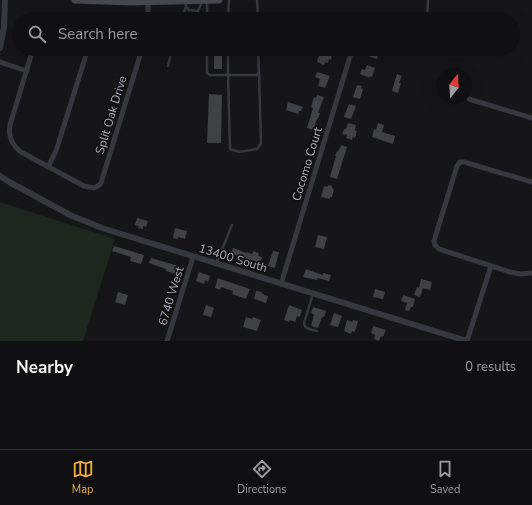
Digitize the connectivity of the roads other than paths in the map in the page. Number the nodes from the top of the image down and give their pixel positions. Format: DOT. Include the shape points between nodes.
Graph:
graph roads {
  1 [pos="5,0"];
  2 [pos="75,0"];
  3 [pos="202,0"];
  4 [pos="207,0"];
  5 [pos="219,0"];
  6 [pos="228,0"];
  7 [pos="257,0"];
  8 [pos="428,0"];
  9 [pos="148,2"];
  10 [pos="186,4"];
  11 [pos="148,12"];
  12 [pos="207,12"];
  13 [pos="228,12"];
  14 [pos="258,12"];
  15 [pos="427,12"];
  16 [pos="0,48"];
  17 [pos="31,56"];
  18 [pos="85,56"];
  19 [pos="140,56"];
  20 [pos="170,56"];
  21 [pos="207,56"];
  22 [pos="228,56"];
  23 [pos="258,56"];
  24 [pos="350,56"];
  25 [pos="0,62"];
  26 [pos="168,66"];
  27 [pos="27,71"];
  28 [pos="259,72"];
  29 [pos="228,75"];
  30 [pos="472,100"];
  31 [pos="532,118"];
  32 [pos="48,167"];
  33 [pos="0,176"];
  34 [pos="532,182"];
  35 [pos="232,225"];
  36 [pos="193,257"];
  37 [pos="216,264"];
  38 [pos="491,266"];
  39 [pos="532,273"];
  40 [pos="281,284"];
  41 [pos="313,294"];
  42 [pos="317,331"];
  43 [pos="167,341"];
  44 [pos="467,341"];
  1 -- 16 [label="street"];
  2 -- 9 [label="main road"];
  3 -- 4 [label="main road"];
  3 -- 10 [label="main road"];
  3 -- 10 [label="lane" via="198,11 189,10"];
  4 -- 5 [label="main road"];
  4 -- 12 [label="lane"];
  6 -- 13 [label="lane"];
  7 -- 14 [label="lane"];
  8 -- 15 [label="lane"];
  9 -- 10 [label="main road"];
  9 -- 11 [label="street"];
  17 -- 27 [label="street"];
  18 -- 32 [label="street" via="56,151"];
  19 -- 32 [label="street, Split Oak Drive" via="101,183 92,188 84,186"];
  20 -- 26 [label="lane"];
  21 -- 29 [label="lane" via="210,75"];
  22 -- 29 [label="lane"];
  23 -- 28 [label="lane"];
  24 -- 40 [label="street, Cocomo Court"];
  25 -- 27 [label="street"];
  27 -- 32 [label="street" via="10,125 10,136 15,147 21,152"];
  28 -- 29 [label="lane"];
  28 -- 29 [label="lane" via="261,143 257,149 239,152 230,149"];
  30 -- 31 [label="street"];
  33 -- 36 [label="street, 13400 South" via="86,222"];
  34 -- 38 [label="street" via="464,162 457,166 435,245 439,249"];
  35 -- 37 [label="lane"];
  36 -- 37 [label="street, 13400 South"];
  36 -- 43 [label="street, 6740 West"];
  37 -- 40 [label="street, 13400 South"];
  38 -- 39 [label="street" via="515,273"];
  38 -- 44 [label="street"];
  40 -- 41 [label="street, 13400 South"];
  41 -- 42 [label="lane" via="304,326"];
  41 -- 44 [label="street, 13400 South"];
}
